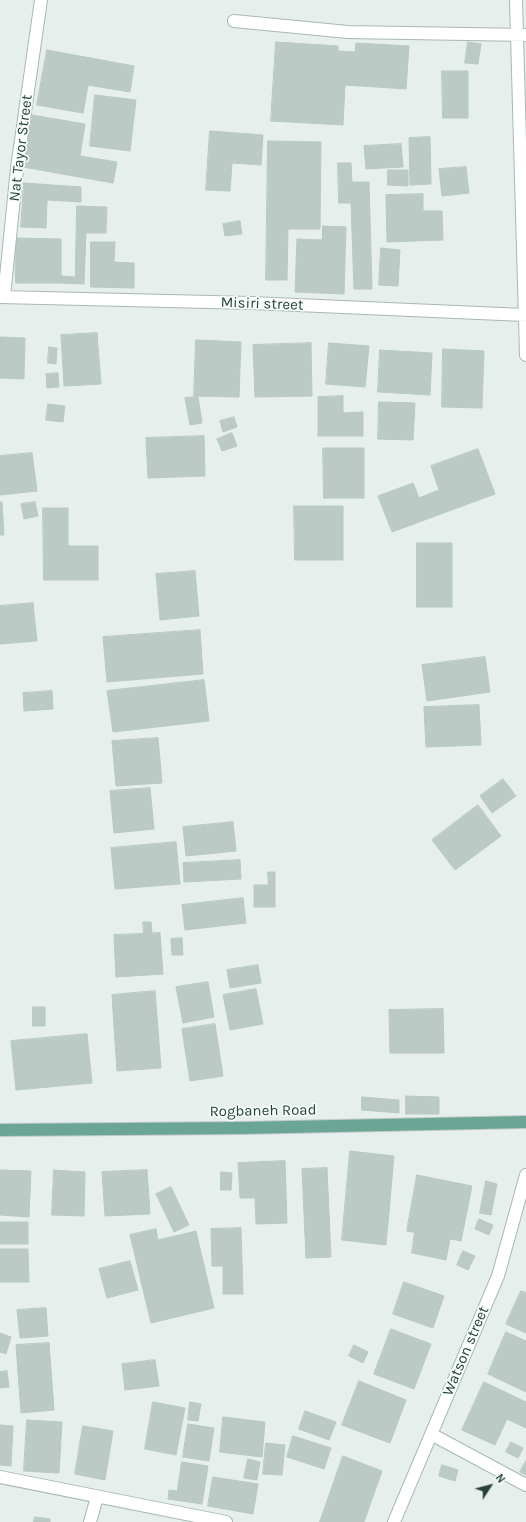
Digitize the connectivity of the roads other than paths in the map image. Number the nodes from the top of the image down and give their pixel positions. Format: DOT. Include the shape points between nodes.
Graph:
graph roads {
  1 [pos="41,0"];
  2 [pos="516,0"];
  3 [pos="234,21"];
  4 [pos="522,35"];
  5 [pos="2,297"];
  6 [pos="524,315"];
  7 [pos="526,355"];
  8 [pos="526,1122"];
  9 [pos="0,1130"];
  10 [pos="526,1175"];
  11 [pos="431,1434"];
  12 [pos="0,1477"];
  13 [pos="526,1485"];
  14 [pos="97,1497"];
  15 [pos="90,1522"];
  16 [pos="226,1522"];
  17 [pos="394,1522"];
  1 -- 5 [label="street, Nat Tayor Street"];
  2 -- 4 [label="street"];
  3 -- 4 [label="street" via="348,32"];
  4 -- 6 [label="street"];
  5 -- 6 [label="street, Misiri street" via="244,303"];
  6 -- 7 [label="street"];
  8 -- 9 [label="main road, Rogbaneh Road"];
  10 -- 11 [label="street, Watson street" via="498,1276"];
  11 -- 13 [label="street"];
  11 -- 17 [label="street, Watson street"];
  12 -- 14 [label="street"];
  14 -- 15 [label="street"];
  14 -- 16 [label="street"];
}
